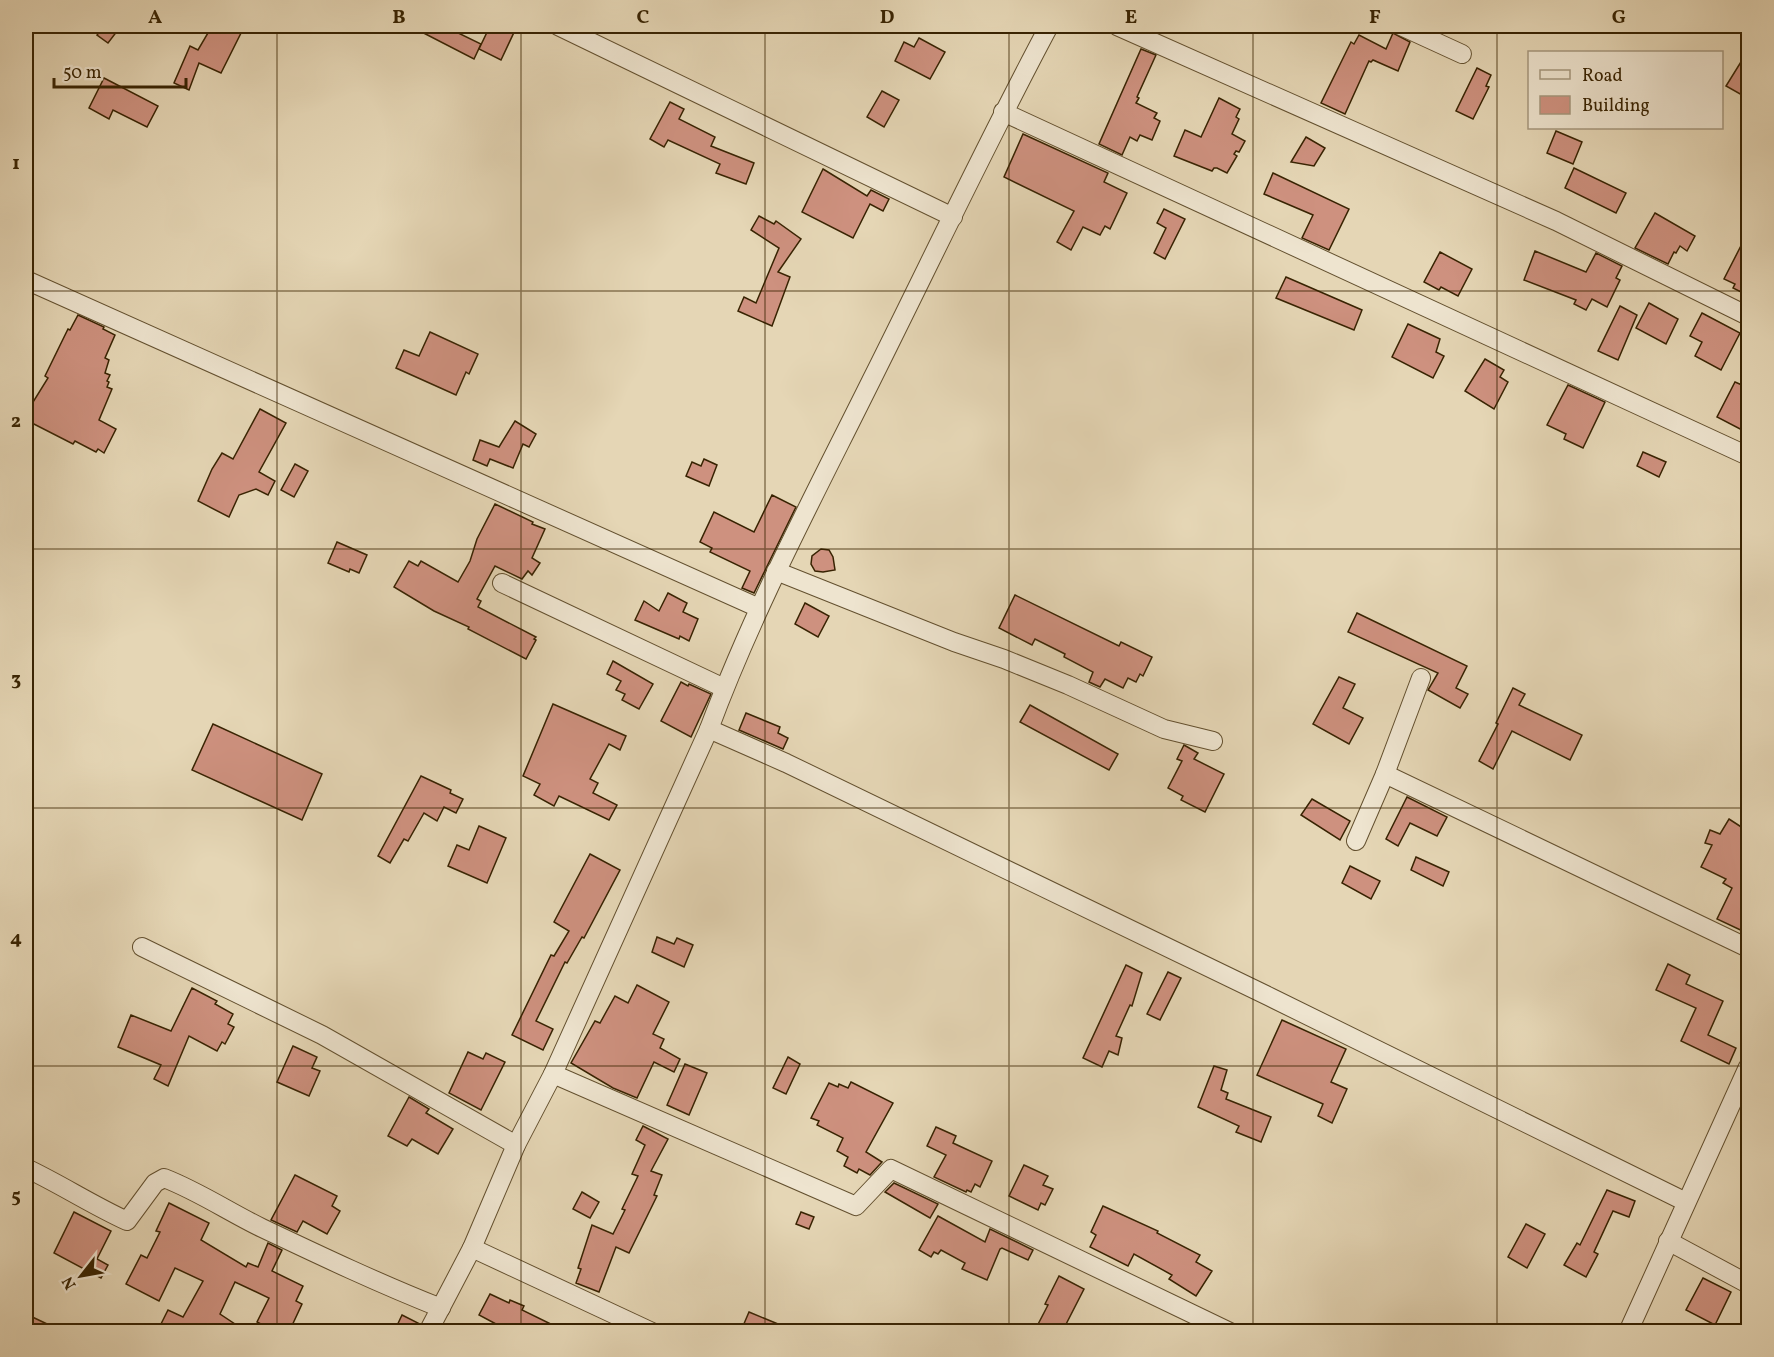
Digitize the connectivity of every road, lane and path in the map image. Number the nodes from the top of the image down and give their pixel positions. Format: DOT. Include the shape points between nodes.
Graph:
graph roads {
  1 [pos="558,26"];
  2 [pos="1049,26"];
  3 [pos="1117,26"];
  4 [pos="1401,26"];
  5 [pos="1462,54"];
  6 [pos="1003,112"];
  7 [pos="953,217"];
  8 [pos="26,280"];
  9 [pos="1749,316"];
  10 [pos="1749,456"];
  11 [pos="777,571"];
  12 [pos="502,583"];
  13 [pos="759,608"];
  14 [pos="1421,678"];
  15 [pos="724,687"];
  16 [pos="709,729"];
  17 [pos="1213,741"];
  18 [pos="1385,774"];
  19 [pos="1356,841"];
  20 [pos="142,947"];
  21 [pos="1749,948"];
  22 [pos="1749,1067"];
  23 [pos="553,1074"];
  24 [pos="516,1144"];
  25 [pos="26,1168"];
  26 [pos="1686,1202"];
  27 [pos="1668,1241"];
  28 [pos="472,1248"];
  29 [pos="1749,1284"];
  30 [pos="441,1308"];
  31 [pos="428,1332"];
  32 [pos="652,1332"];
  33 [pos="1230,1332"];
  34 [pos="1628,1332"];
  1 -- 7 [label="street"];
  2 -- 6 [label="street"];
  3 -- 9 [label="street" via="1556,221"];
  4 -- 5 [label="street"];
  6 -- 7 [label="street"];
  6 -- 10 [label="street"];
  7 -- 11 [label="street"];
  8 -- 13 [label="street"];
  11 -- 13 [label="street"];
  11 -- 17 [label="street" via="1068,685 1164,729"];
  12 -- 15 [label="street"];
  13 -- 15 [label="street"];
  14 -- 18 [label="street"];
  15 -- 16 [label="street"];
  16 -- 23 [label="street"];
  16 -- 26 [label="street"];
  18 -- 19 [label="street"];
  18 -- 21 [label="street"];
  20 -- 24 [label="street" via="322,1035"];
  22 -- 26 [label="street"];
  23 -- 24 [label="street"];
  23 -- 33 [label="street" via="856,1206 891,1169"];
  24 -- 28 [label="street"];
  25 -- 30 [label="street" via="127,1221 154,1183 164,1178 369,1279"];
  26 -- 27 [label="street"];
  27 -- 29 [label="street"];
  27 -- 34 [label="street"];
  28 -- 30 [label="street"];
  28 -- 32 [label="street"];
  30 -- 31 [label="street"];
}
